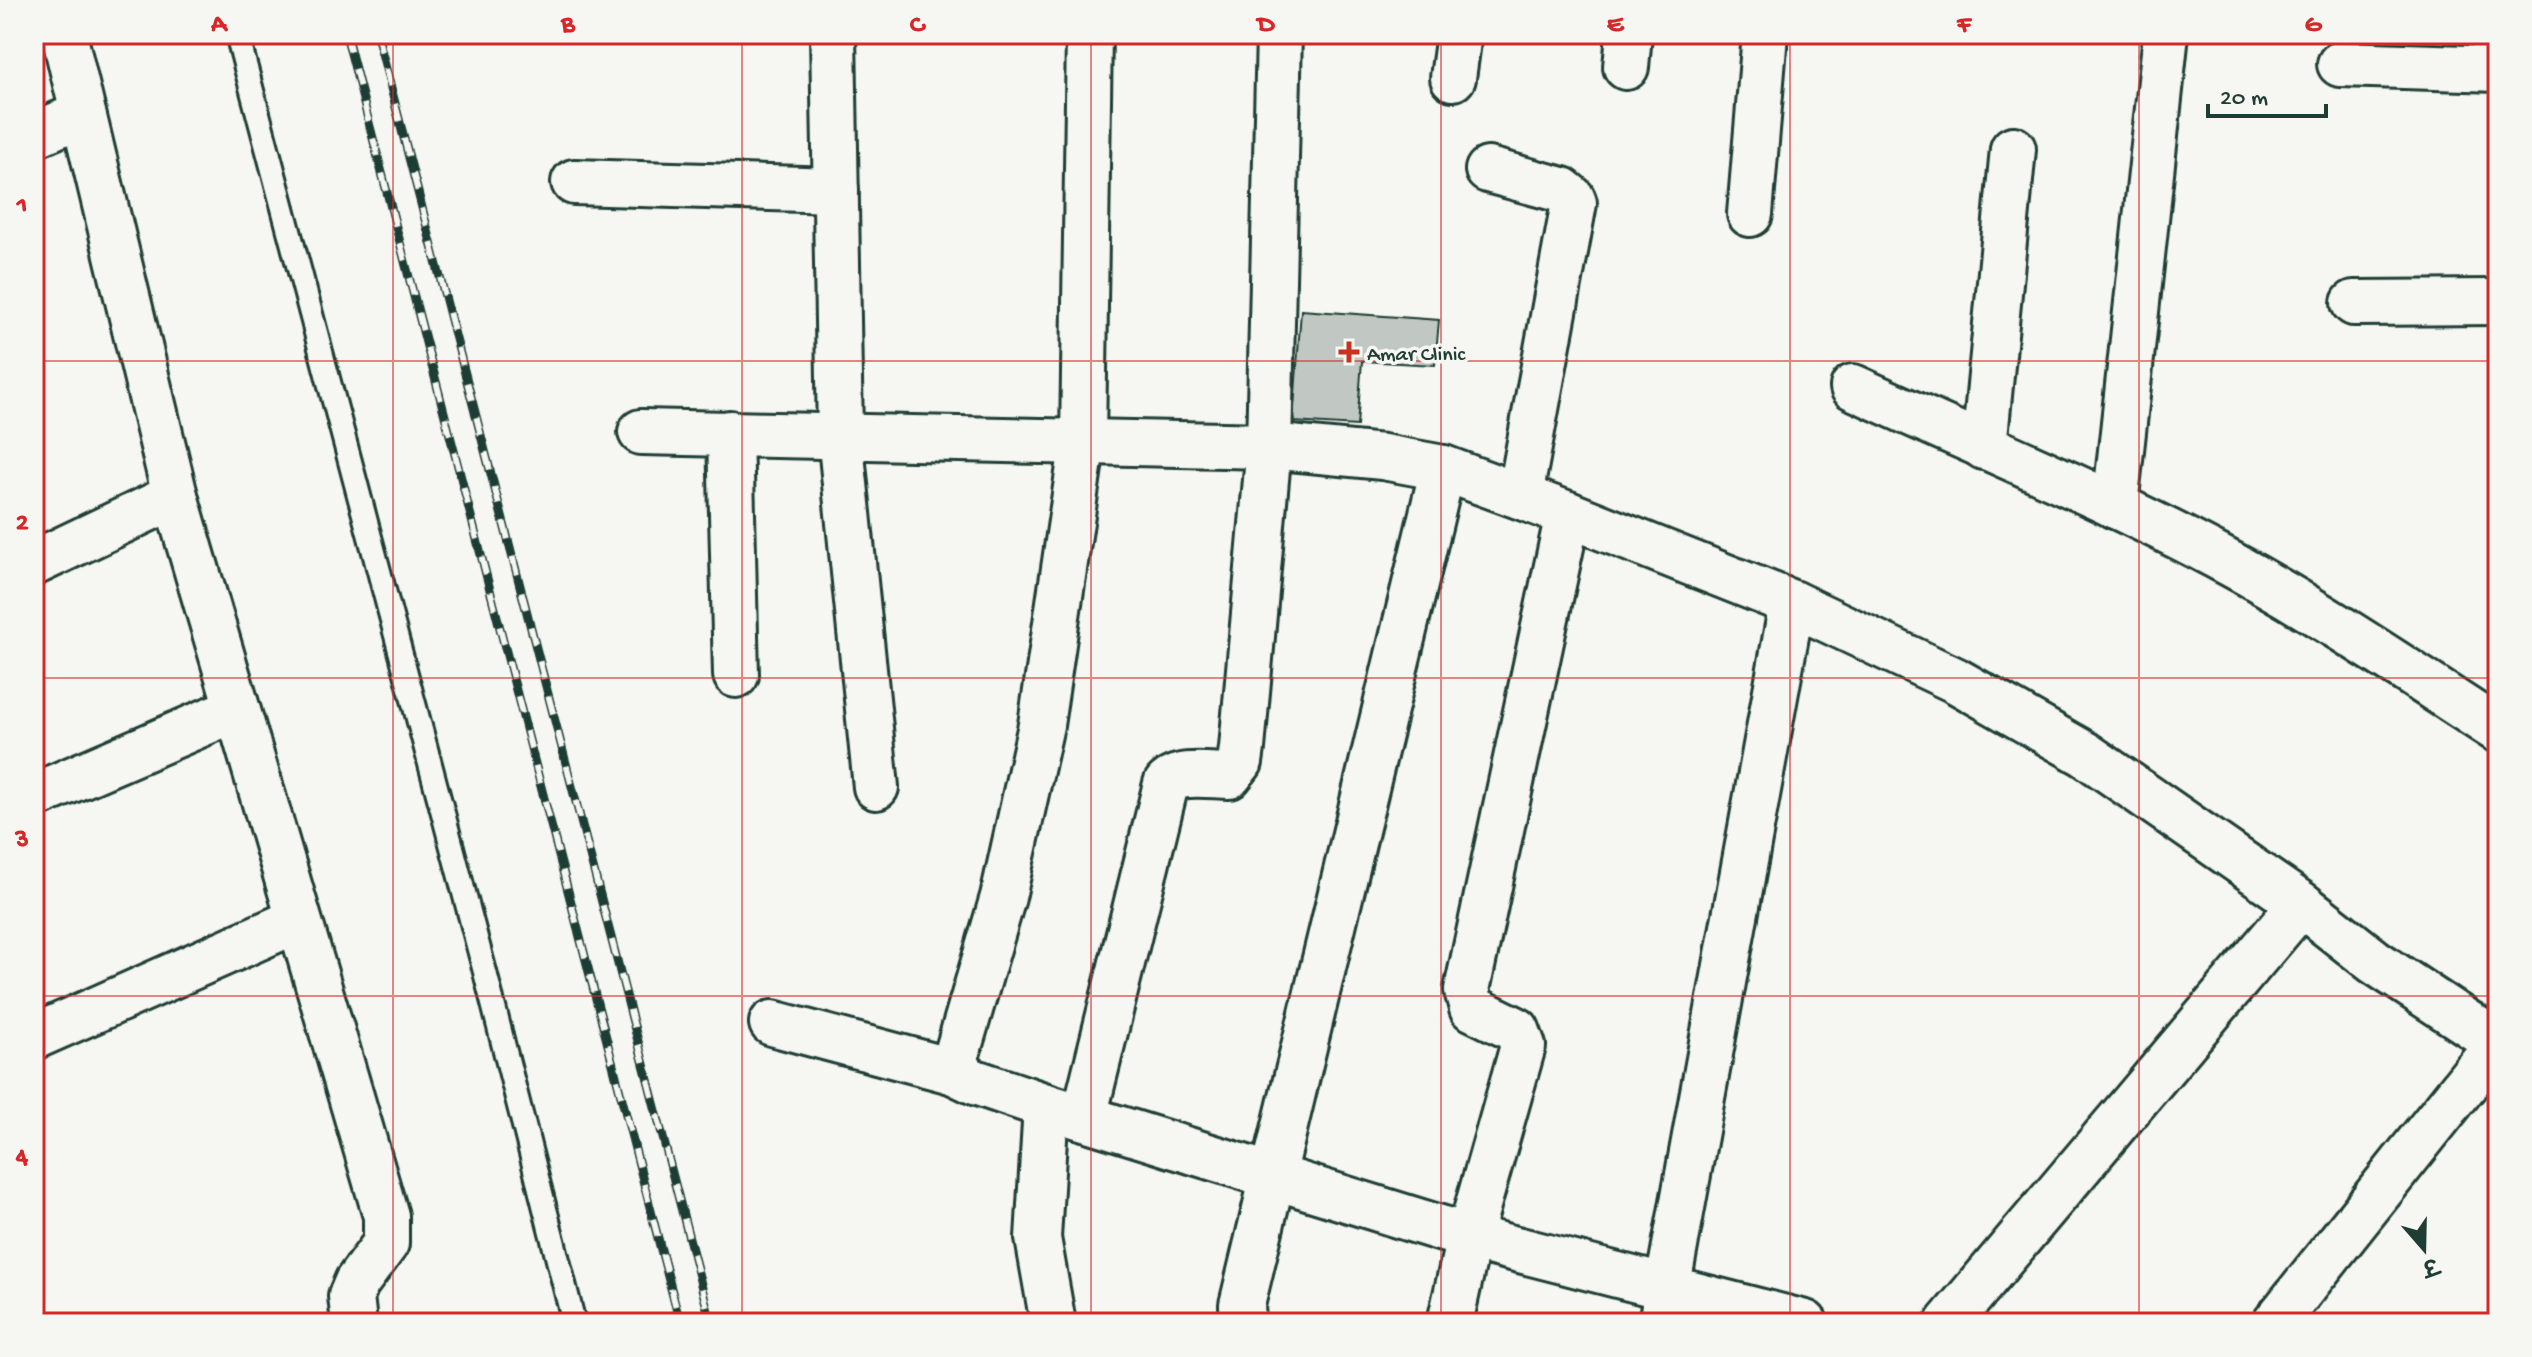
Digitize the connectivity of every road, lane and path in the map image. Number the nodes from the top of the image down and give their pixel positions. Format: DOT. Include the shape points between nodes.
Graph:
graph roads {
  1 [pos="64,34"];
  2 [pos="237,34"];
  3 [pos="833,34"];
  4 [pos="1089,34"];
  5 [pos="1279,34"];
  6 [pos="1459,34"];
  7 [pos="1765,34"];
  8 [pos="2166,34"];
  9 [pos="2340,64"];
  10 [pos="2498,69"];
  11 [pos="1453,78"];
  12 [pos="83,114"];
  13 [pos="34,135"];
  14 [pos="2013,149"];
  15 [pos="1488,170"];
  16 [pos="574,182"];
  17 [pos="836,190"];
  18 [pos="1750,214"];
  19 [pos="2498,302"];
  20 [pos="2354,303"];
  21 [pos="1853,387"];
  22 [pos="641,432"];
  23 [pos="730,433"];
  24 [pos="840,435"];
  25 [pos="1083,440"];
  26 [pos="1269,446"];
  27 [pos="1984,447"];
  28 [pos="1443,468"];
  29 [pos="175,496"];
  30 [pos="1520,496"];
  31 [pos="2115,506"];
  32 [pos="1568,514"];
  33 [pos="34,563"];
  34 [pos="1792,603"];
  35 [pos="736,675"];
  36 [pos="236,709"];
  37 [pos="2498,730"];
  38 [pos="876,787"];
  39 [pos="34,796"];
  40 [pos="2301,904"];
  41 [pos="298,920"];
  42 [pos="772,1023"];
  43 [pos="34,1037"];
  44 [pos="952,1071"];
  45 [pos="1065,1111"];
  46 [pos="1272,1174"];
  47 [pos="1469,1237"];
  48 [pos="1664,1306"];
  49 [pos="354,1323"];
  50 [pos="574,1323"];
  51 [pos="1053,1323"];
  52 [pos="1243,1323"];
  53 [pos="1450,1323"];
  54 [pos="1805,1323"];
  55 [pos="1948,1323"];
  56 [pos="2275,1323"];
  1 -- 12 [label="street"];
  2 -- 50 [label="lane"];
  3 -- 17 [label="street"];
  4 -- 25 [label="street"];
  5 -- 26 [label="street"];
  6 -- 11 [label="street"];
  7 -- 18 [label="street"];
  8 -- 31 [label="street"];
  9 -- 10 [label="street"];
  12 -- 13 [label="street"];
  12 -- 29 [label="street"];
  14 -- 27 [label="street"];
  15 -- 30 [label="street" via="1562,190 1574,203"];
  16 -- 17 [label="street"];
  17 -- 24 [label="street"];
  19 -- 20 [label="street"];
  21 -- 27 [label="street"];
  22 -- 23 [label="street"];
  23 -- 24 [label="street"];
  23 -- 35 [label="street"];
  24 -- 25 [label="street"];
  24 -- 38 [label="street"];
  25 -- 26 [label="street"];
  25 -- 44 [label="street" via="1041,725 1003,897"];
  26 -- 28 [label="street"];
  26 -- 45 [label="street" via="1240,762 1229,776 1178,777 1166,784"];
  27 -- 31 [label="street"];
  28 -- 30 [label="street"];
  28 -- 46 [label="street"];
  29 -- 33 [label="street"];
  29 -- 36 [label="street"];
  30 -- 32 [label="street"];
  31 -- 37 [label="street" via="2330,620"];
  32 -- 34 [label="street"];
  32 -- 47 [label="street" via="1467,990 1472,1008 1517,1030 1523,1046"];
  34 -- 40 [label="street" via="1955,680 2085,754"];
  34 -- 48 [label="street"];
  36 -- 39 [label="street"];
  36 -- 41 [label="street"];
  40 -- 55 [label="street"];
  40 -- 56 [label="street" via="2375,962 2498,1043"];
  41 -- 43 [label="street"];
  41 -- 49 [label="street" via="386,1216 386,1243 352,1291"];
  42 -- 44 [label="street"];
  44 -- 45 [label="street"];
  45 -- 46 [label="street"];
  45 -- 51 [label="street" via="1038,1238"];
  46 -- 47 [label="street"];
  46 -- 52 [label="street" via="1242,1305"];
  47 -- 48 [label="street"];
  47 -- 53 [label="street"];
  48 -- 54 [label="street"];
}
